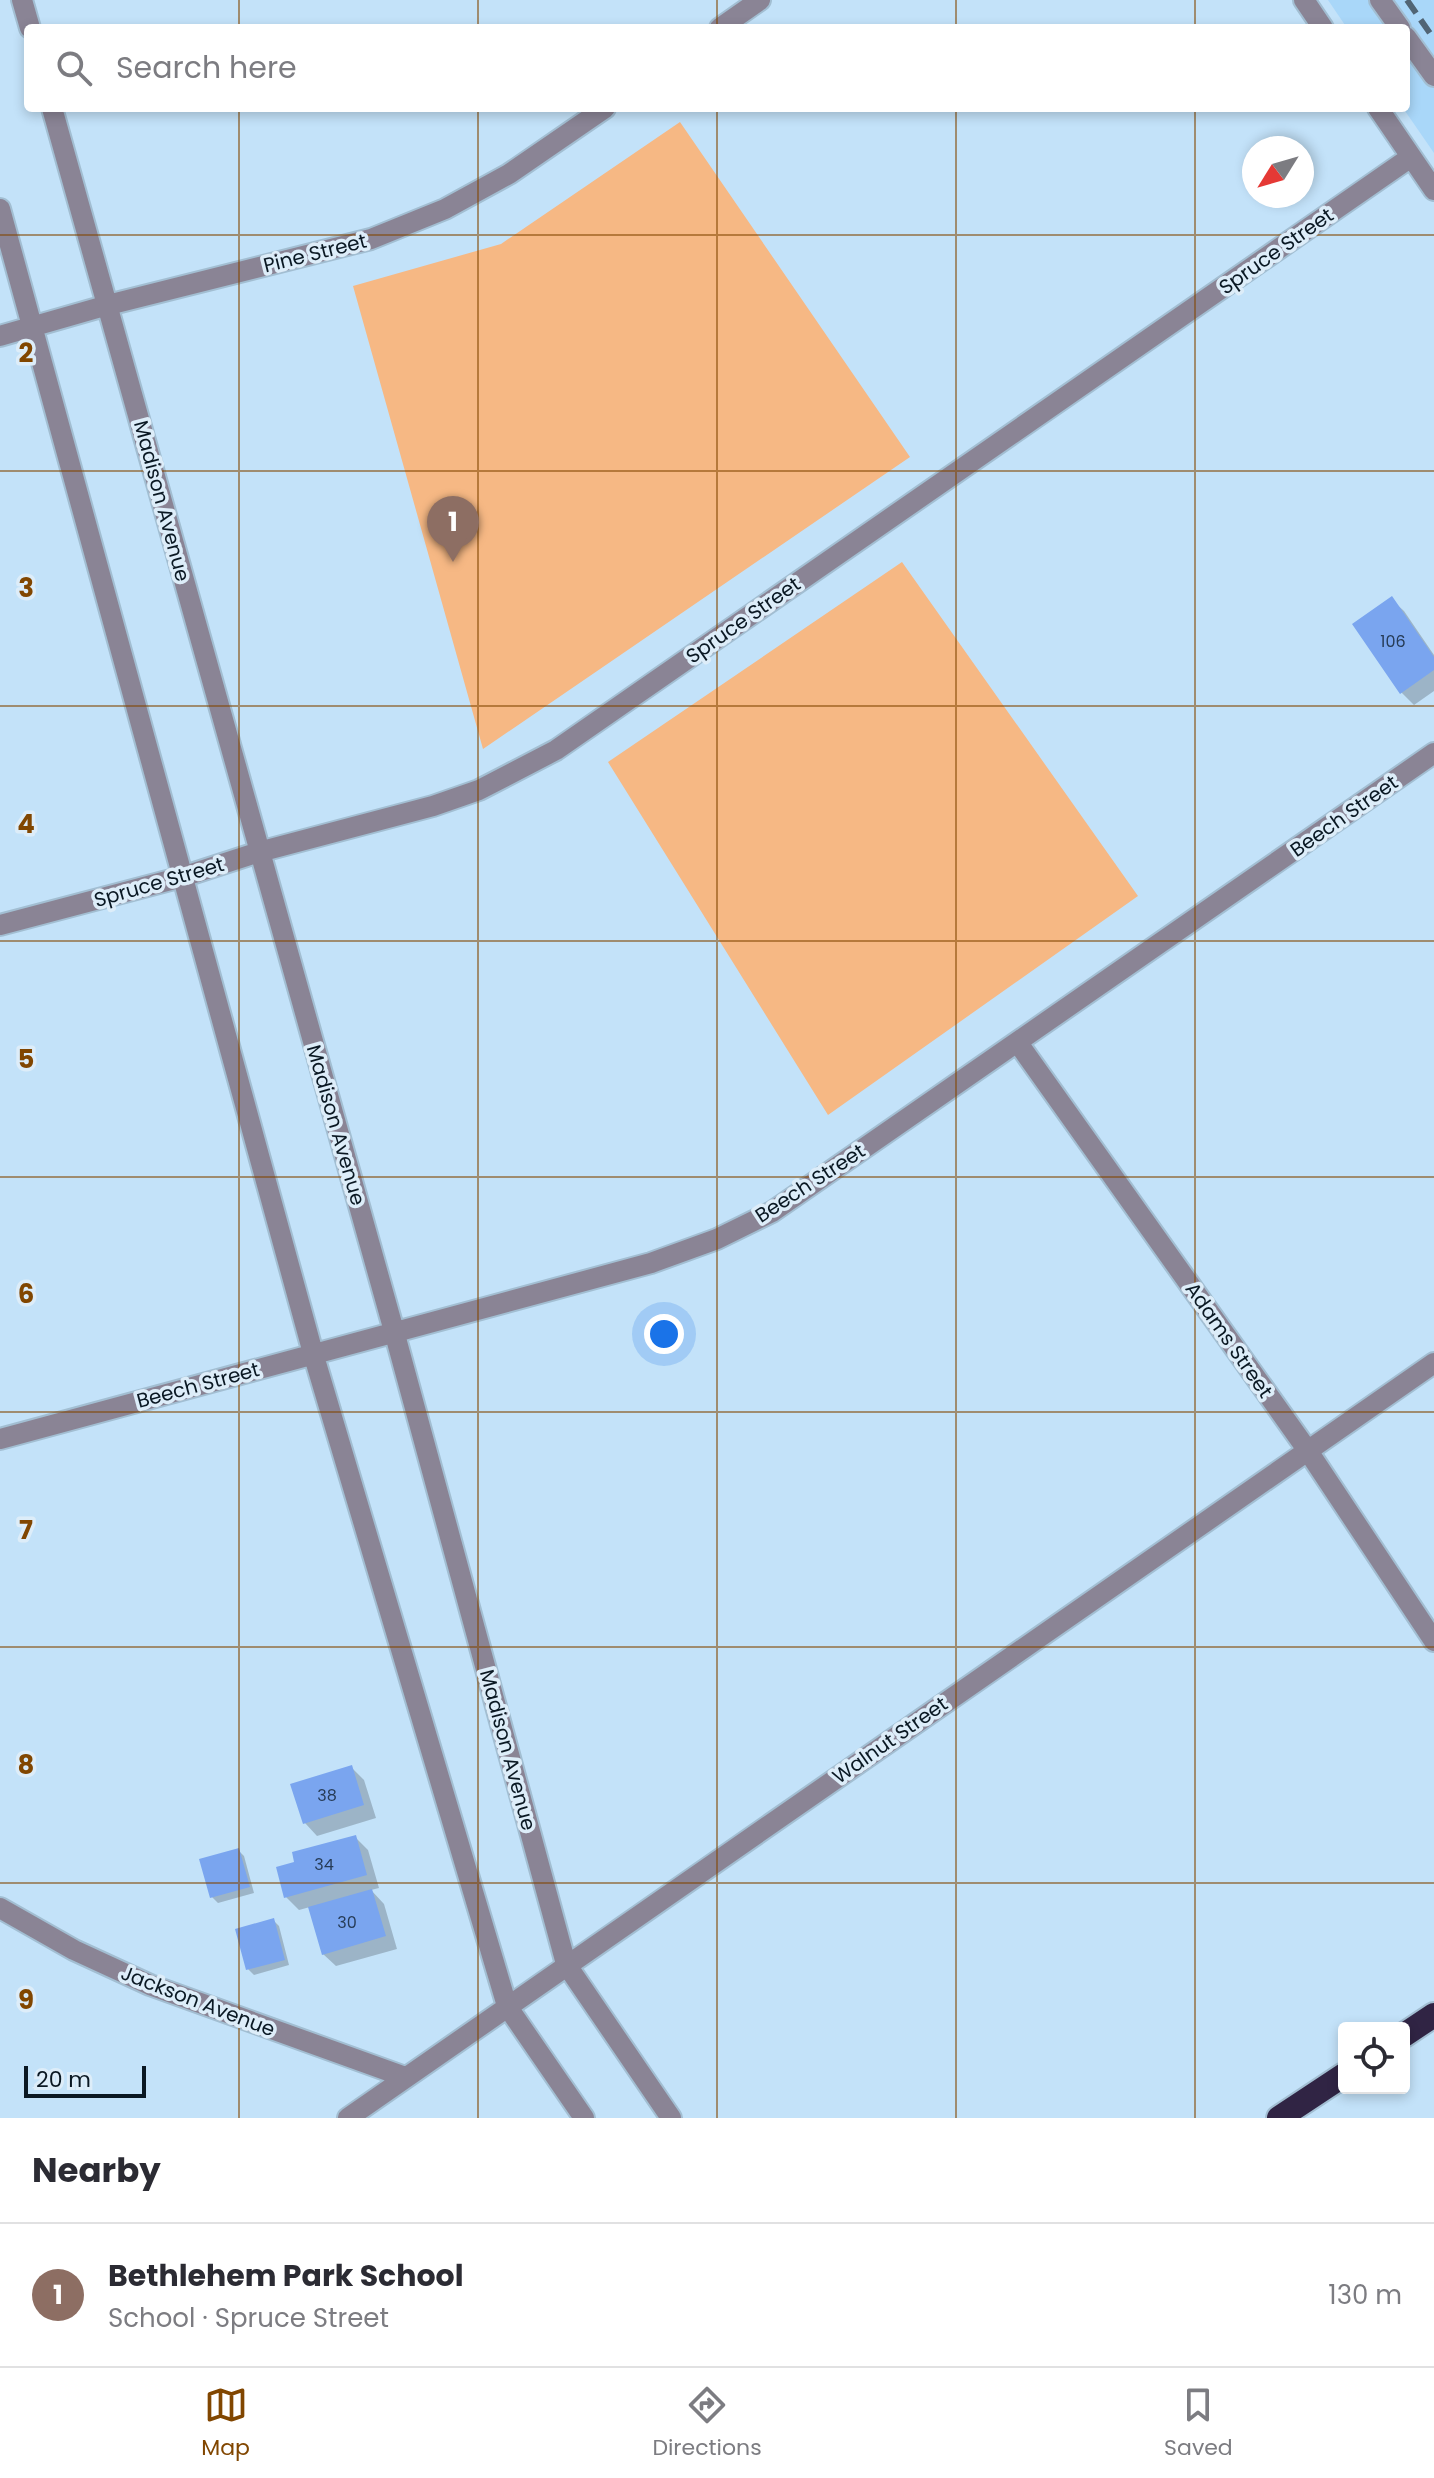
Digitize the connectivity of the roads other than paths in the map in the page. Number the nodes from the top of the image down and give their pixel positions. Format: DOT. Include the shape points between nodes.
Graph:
graph roads {
  1 [pos="22,0"];
  2 [pos="760,0"];
  3 [pos="1304,0"];
  4 [pos="1380,0"];
  5 [pos="29,24"];
  6 [pos="726,24"];
  7 [pos="1320,24"];
  8 [pos="1397,24"];
  9 [pos="1410,43"];
  10 [pos="1434,76"];
  11 [pos="53,112"];
  12 [pos="599,112"];
  13 [pos="1381,112"];
  14 [pos="1411,157"];
  15 [pos="1434,190"];
  16 [pos="0,209"];
  17 [pos="108,305"];
  18 [pos="32,328"];
  19 [pos="0,336"];
  20 [pos="1434,753"];
  21 [pos="259,852"];
  22 [pos="182,877"];
  23 [pos="0,925"];
  24 [pos="1018,1043"];
  25 [pos="394,1331"];
  26 [pos="313,1353"];
  27 [pos="1434,1363"];
  28 [pos="0,1439"];
  29 [pos="1308,1451"];
  30 [pos="1434,1641"];
  31 [pos="0,1908"];
  32 [pos="566,1964"];
  33 [pos="507,2006"];
  34 [pos="1434,2015"];
  35 [pos="1410,2031"];
  36 [pos="405,2077"];
  37 [pos="1338,2079"];
  38 [pos="348,2118"];
  39 [pos="584,2118"];
  40 [pos="671,2118"];
  41 [pos="1279,2118"];
  1 -- 5 [label="street"];
  2 -- 6 [label="street"];
  3 -- 7 [label="street"];
  4 -- 8 [label="street"];
  9 -- 10 [label="street"];
  11 -- 17 [label="street, Madison Avenue"];
  12 -- 17 [label="street, Pine Street" via="497,181 371,239"];
  13 -- 14 [label="street"];
  14 -- 15 [label="street"];
  14 -- 21 [label="street, Spruce Street" via="556,750 479,790 433,806"];
  16 -- 18 [label="street"];
  17 -- 18 [label="street, Pine Street"];
  17 -- 21 [label="street, Madison Avenue"];
  18 -- 19 [label="street, Pine Street"];
  18 -- 22 [label="street"];
  20 -- 24 [label="street, Beech Street"];
  21 -- 22 [label="street, Spruce Street"];
  21 -- 25 [label="street, Madison Avenue"];
  22 -- 23 [label="street, Spruce Street"];
  22 -- 26 [label="street"];
  24 -- 25 [label="street, Beech Street" via="772,1212 717,1239 651,1263"];
  24 -- 29 [label="street, Adams Street"];
  25 -- 26 [label="street, Beech Street"];
  25 -- 32 [label="street, Madison Avenue"];
  26 -- 28 [label="street, Beech Street"];
  26 -- 33 [label="street"];
  27 -- 29 [label="street, Walnut Street"];
  29 -- 30 [label="street, Adams Street"];
  29 -- 32 [label="street, Walnut Street"];
  31 -- 36 [label="street, Jackson Avenue" via="150,1985"];
  32 -- 33 [label="street, Walnut Street"];
  32 -- 40 [label="street, Madison Avenue"];
  33 -- 36 [label="street, Walnut Street"];
  33 -- 39 [label="street"];
  34 -- 35 [label="highway"];
  36 -- 38 [label="street, Walnut Street"];
  37 -- 41 [label="highway"];
}
